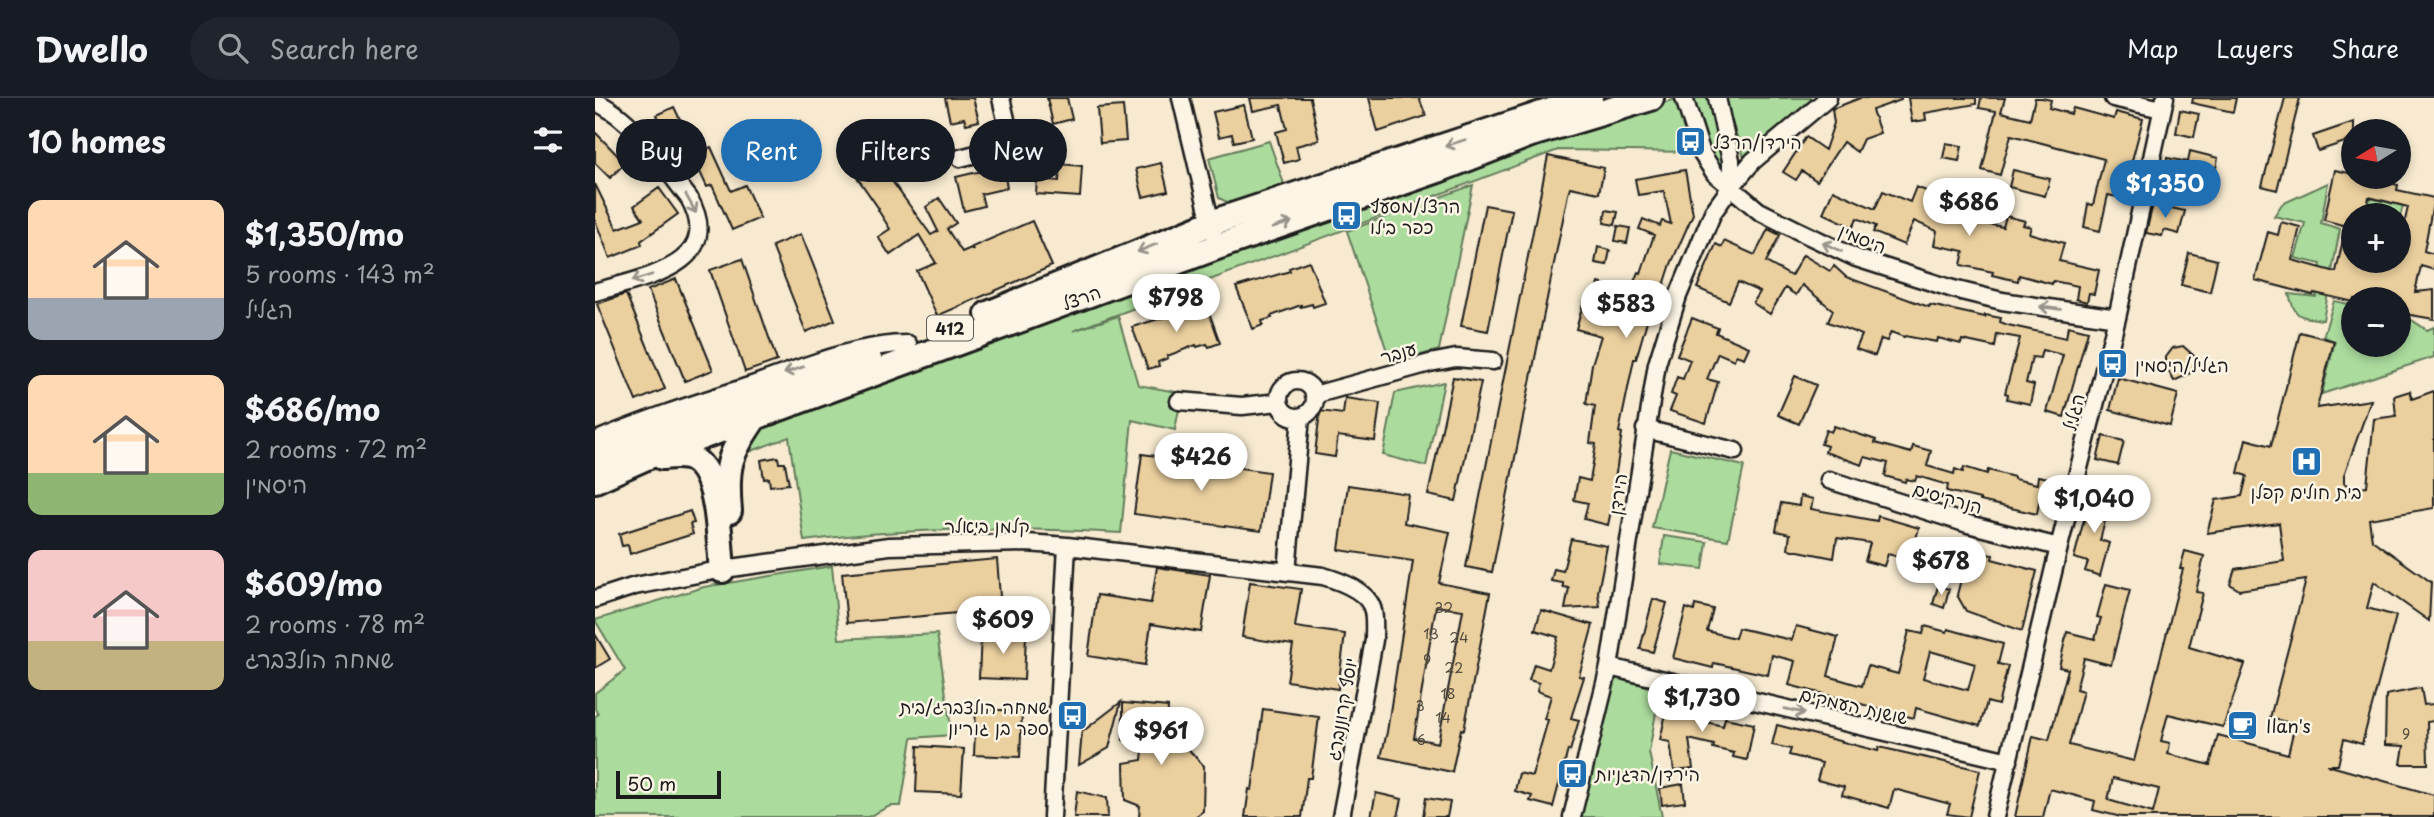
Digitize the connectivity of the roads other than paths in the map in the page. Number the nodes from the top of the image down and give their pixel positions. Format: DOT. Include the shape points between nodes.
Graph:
graph roads {
  1 [pos="1001,98"];
  2 [pos="1181,98"];
  3 [pos="1590,98"];
  4 [pos="1651,98"];
  5 [pos="1684,98"];
  6 [pos="1717,98"];
  7 [pos="1828,98"];
  8 [pos="2113,98"];
  9 [pos="595,102"];
  10 [pos="2164,103"];
  11 [pos="960,158"];
  12 [pos="1731,187"];
  13 [pos="1214,235"];
  14 [pos="595,292"];
  15 [pos="2117,318"];
  16 [pos="908,344"];
  17 [pos="1493,361"];
  18 [pos="1314,395"];
  19 [pos="1179,401"];
  20 [pos="1279,402"];
  21 [pos="1301,416"];
  22 [pos="755,417"];
  23 [pos="686,423"];
  24 [pos="1645,429"];
  25 [pos="708,436"];
  26 [pos="595,441"];
  27 [pos="1735,451"];
  28 [pos="644,458"];
  29 [pos="595,459"];
  30 [pos="595,480"];
  31 [pos="1829,480"];
  32 [pos="727,486"];
  33 [pos="1067,546"];
  34 [pos="2059,547"];
  35 [pos="728,568"];
  36 [pos="1287,571"];
  37 [pos="595,599"];
  38 [pos="1373,608"];
  39 [pos="1609,667"];
  40 [pos="2009,761"];
  41 [pos="1052,817"];
  42 [pos="1341,817"];
  43 [pos="1572,817"];
  44 [pos="1995,817"];
  1 -- 11 [label="street" via="1012,145"];
  2 -- 13 [label="street"];
  3 -- 13 [label="main road, הרצל / 412, one-way"];
  13 -- 4 [label="main road, הרצל / 412, one-way" via="1437,170 1528,135"];
  5 -- 12 [label="street, היסמין" via="1702,155"];
  6 -- 12 [label="street" via="1731,160"];
  7 -- 12 [label="street, הירדן" via="1753,161"];
  8 -- 10 [label="street"];
  9 -- 14 [label="street, one-way" via="634,130 689,198 699,228 686,258 654,274"];
  10 -- 15 [label="street, הגליל"];
  15 -- 12 [label="street, היסמין, one-way" via="2001,302 1913,278 1799,231 1759,211"];
  12 -- 24 [label="street, הירדן" via="1713,212 1678,296 1657,364"];
  13 -- 16 [label="main road, הרצל / 412, one-way"];
  13 -- 22 [label="main road, הרצל / 412"];
  15 -- 34 [label="street, הגליל"];
  16 -- 23 [label="main road, הרצל / 412"];
  16 -- 26 [label="street, one-way" via="831,358"];
  17 -- 18 [label="street, ענבר" via="1456,358"];
  18 -- 20 [label="street" via="1306,384 1291,383 1282,390"];
  18 -- 21 [label="street" via="1313,406"];
  19 -- 20 [label="street" via="1242,406"];
  20 -- 21 [label="street" via="1289,415"];
  21 -- 36 [label="street"];
  22 -- 25 [label="main road, הרצל / 412"];
  22 -- 32 [label="main road" via="732,452"];
  23 -- 25 [label="main road" via="698,426"];
  23 -- 29 [label="main road, הרצל / 412"];
  24 -- 27 [label="street"];
  24 -- 39 [label="street, הירדן"];
  25 -- 28 [label="main road, הרצל / 412"];
  25 -- 32 [label="main road"];
  28 -- 30 [label="main road, הרצל / 412"];
  28 -- 35 [label="main road" via="687,457 705,471 713,487"];
  31 -- 34 [label="street, הנרקיסים"];
  32 -- 35 [label="main road"];
  33 -- 35 [label="street, קלמן ביאלר" via="889,546"];
  33 -- 36 [label="street, קלמן ביאלר"];
  33 -- 41 [label="street"];
  34 -- 40 [label="street, הגליל"];
  35 -- 37 [label="street, קלמן ביאלר" via="635,586"];
  36 -- 38 [label="street, קלמן ביאלר" via="1345,583"];
  38 -- 42 [label="street, יוסף קרוננברג" via="1374,639"];
  39 -- 40 [label="street, שושנת העמקים, one-way"];
  39 -- 43 [label="street, הירדן"];
  40 -- 44 [label="street, הגליל"];
}
